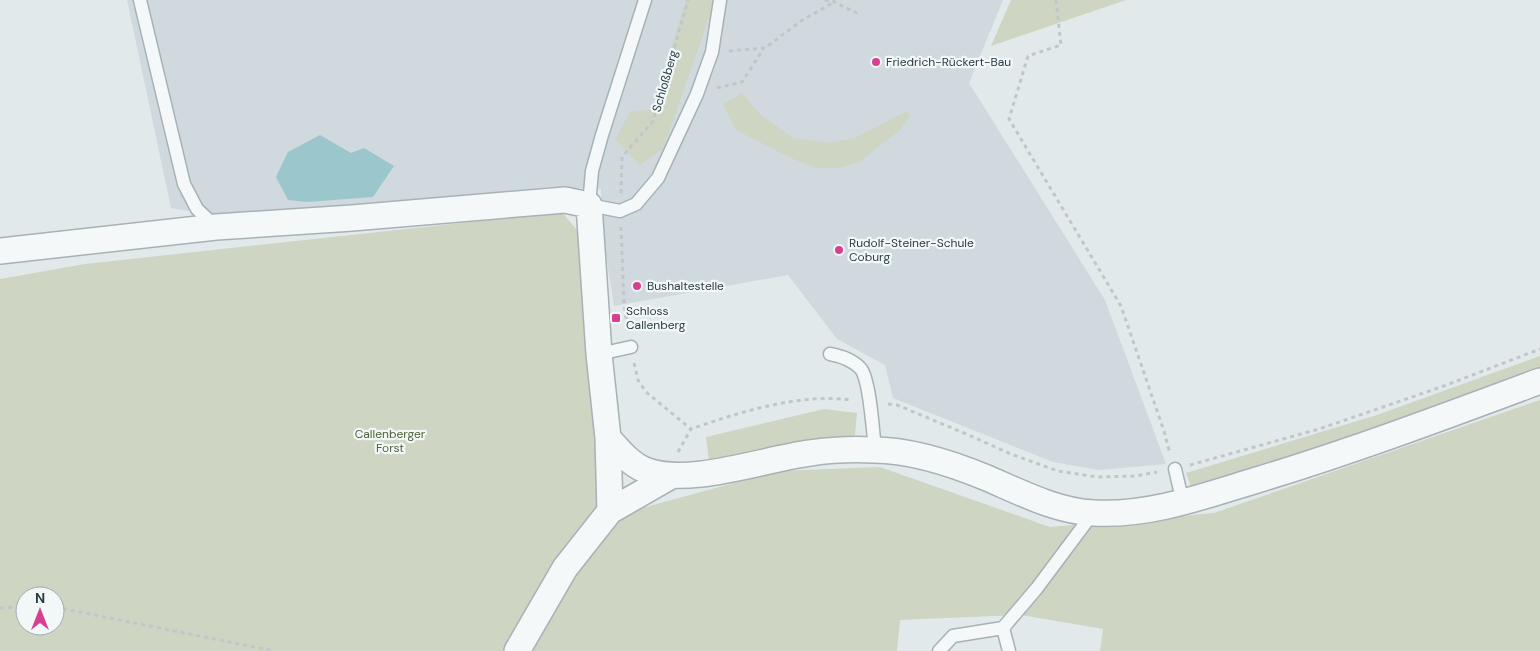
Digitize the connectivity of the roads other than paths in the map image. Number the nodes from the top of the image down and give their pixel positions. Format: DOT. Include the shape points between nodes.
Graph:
graph roads {
  1 [pos="140,0"];
  2 [pos="645,0"];
  3 [pos="720,0"];
  4 [pos="589,205"];
  5 [pos="216,227"];
  6 [pos="0,251"];
  7 [pos="631,347"];
  8 [pos="599,354"];
  9 [pos="830,354"];
  10 [pos="1540,381"];
  11 [pos="608,438"];
  12 [pos="875,450"];
  13 [pos="1175,469"];
  14 [pos="671,476"];
  15 [pos="1183,502"];
  16 [pos="610,510"];
  17 [pos="1093,513"];
  18 [pos="1003,628"];
  19 [pos="517,651"];
  20 [pos="939,651"];
  21 [pos="1009,651"];
  1 -- 5 [label="lane" via="184,184 196,209"];
  2 -- 4 [label="lane" via="592,171"];
  3 -- 4 [label="lane" via="712,52 697,94 658,178 636,204 620,211"];
  4 -- 5 [label="street" via="566,200"];
  4 -- 8 [label="street"];
  5 -- 6 [label="street"];
  7 -- 8 [label="lane"];
  8 -- 11 [label="street"];
  9 -- 12 [label="lane" via="845,357 860,369 868,384"];
  10 -- 15 [label="street" via="1425,424"];
  11 -- 14 [label="street" via="624,456 644,469"];
  11 -- 16 [label="street"];
  12 -- 14 [label="street" via="810,453 720,471"];
  12 -- 17 [label="street" via="932,458 1048,505"];
  13 -- 15 [label="lane"];
  14 -- 16 [label="street"];
  15 -- 17 [label="street" via="1136,512"];
  16 -- 19 [label="street" via="565,568"];
  17 -- 18 [label="lane"];
  18 -- 20 [label="lane" via="953,636"];
  18 -- 21 [label="lane"];
}
